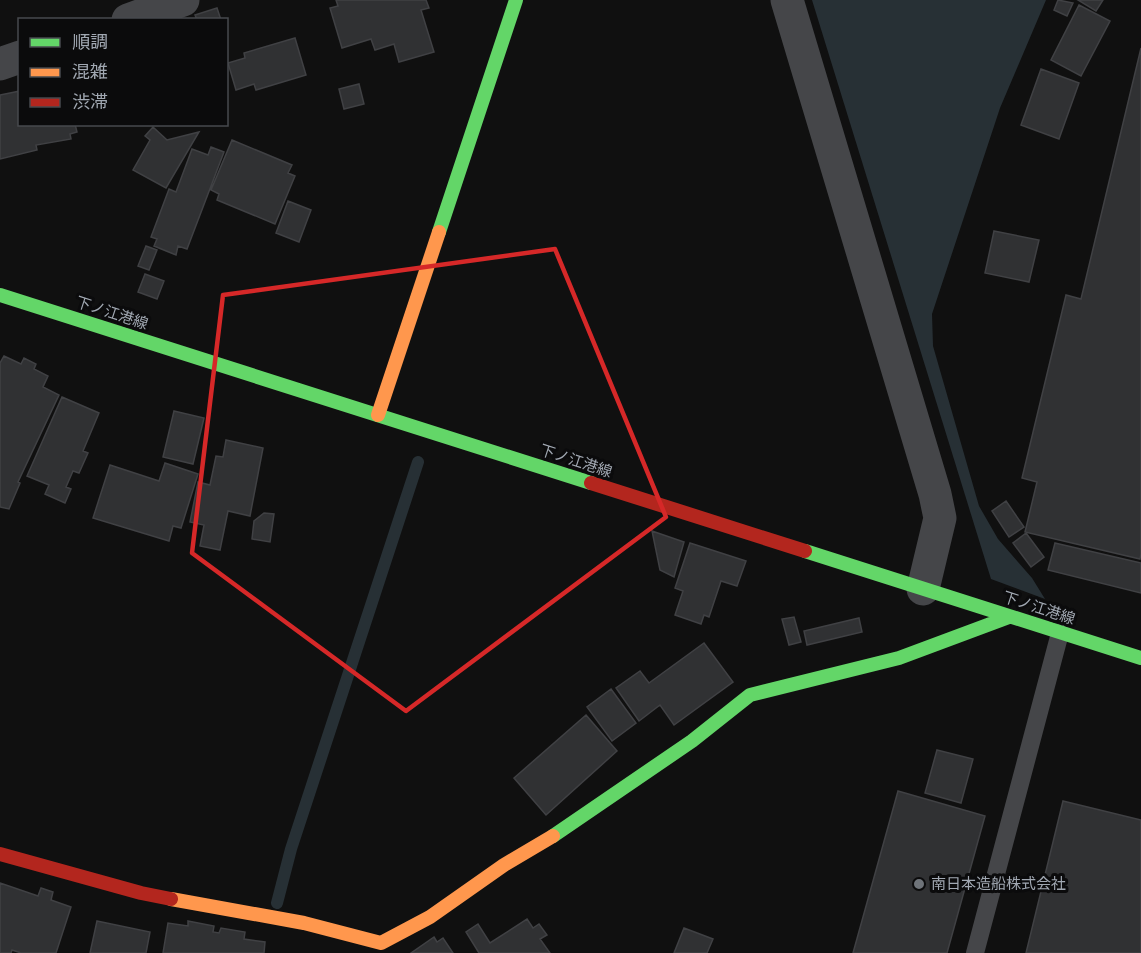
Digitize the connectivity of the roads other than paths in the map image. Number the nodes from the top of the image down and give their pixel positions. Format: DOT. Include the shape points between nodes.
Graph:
graph roads {
  1 [pos="183,0"];
  2 [pos="516,0"];
  3 [pos="787,0"];
  4 [pos="134,18"];
  5 [pos="18,58"];
  6 [pos="0,64"];
  7 [pos="0,295"];
  8 [pos="378,415"];
  9 [pos="924,589"];
  10 [pos="1010,616"];
  11 [pos="1060,633"];
  12 [pos="1141,658"];
  13 [pos="0,854"];
  14 [pos="975,953"];
  1 -- 4 [label="street"];
  2 -- 8 [label="street"];
  3 -- 9 [label="street" via="935,494 940,518"];
  5 -- 6 [label="street"];
  7 -- 8 [label="street, 下ノ江港線"];
  8 -- 9 [label="street, 下ノ江港線"];
  9 -- 10 [label="street, 下ノ江港線"];
  10 -- 11 [label="street, 下ノ江港線"];
  10 -- 13 [label="street" via="899,658 750,695 692,741 548,839 430,917 381,943 304,923 141,893"];
  11 -- 12 [label="street, 下ノ江港線"];
  11 -- 14 [label="lane"];
}
